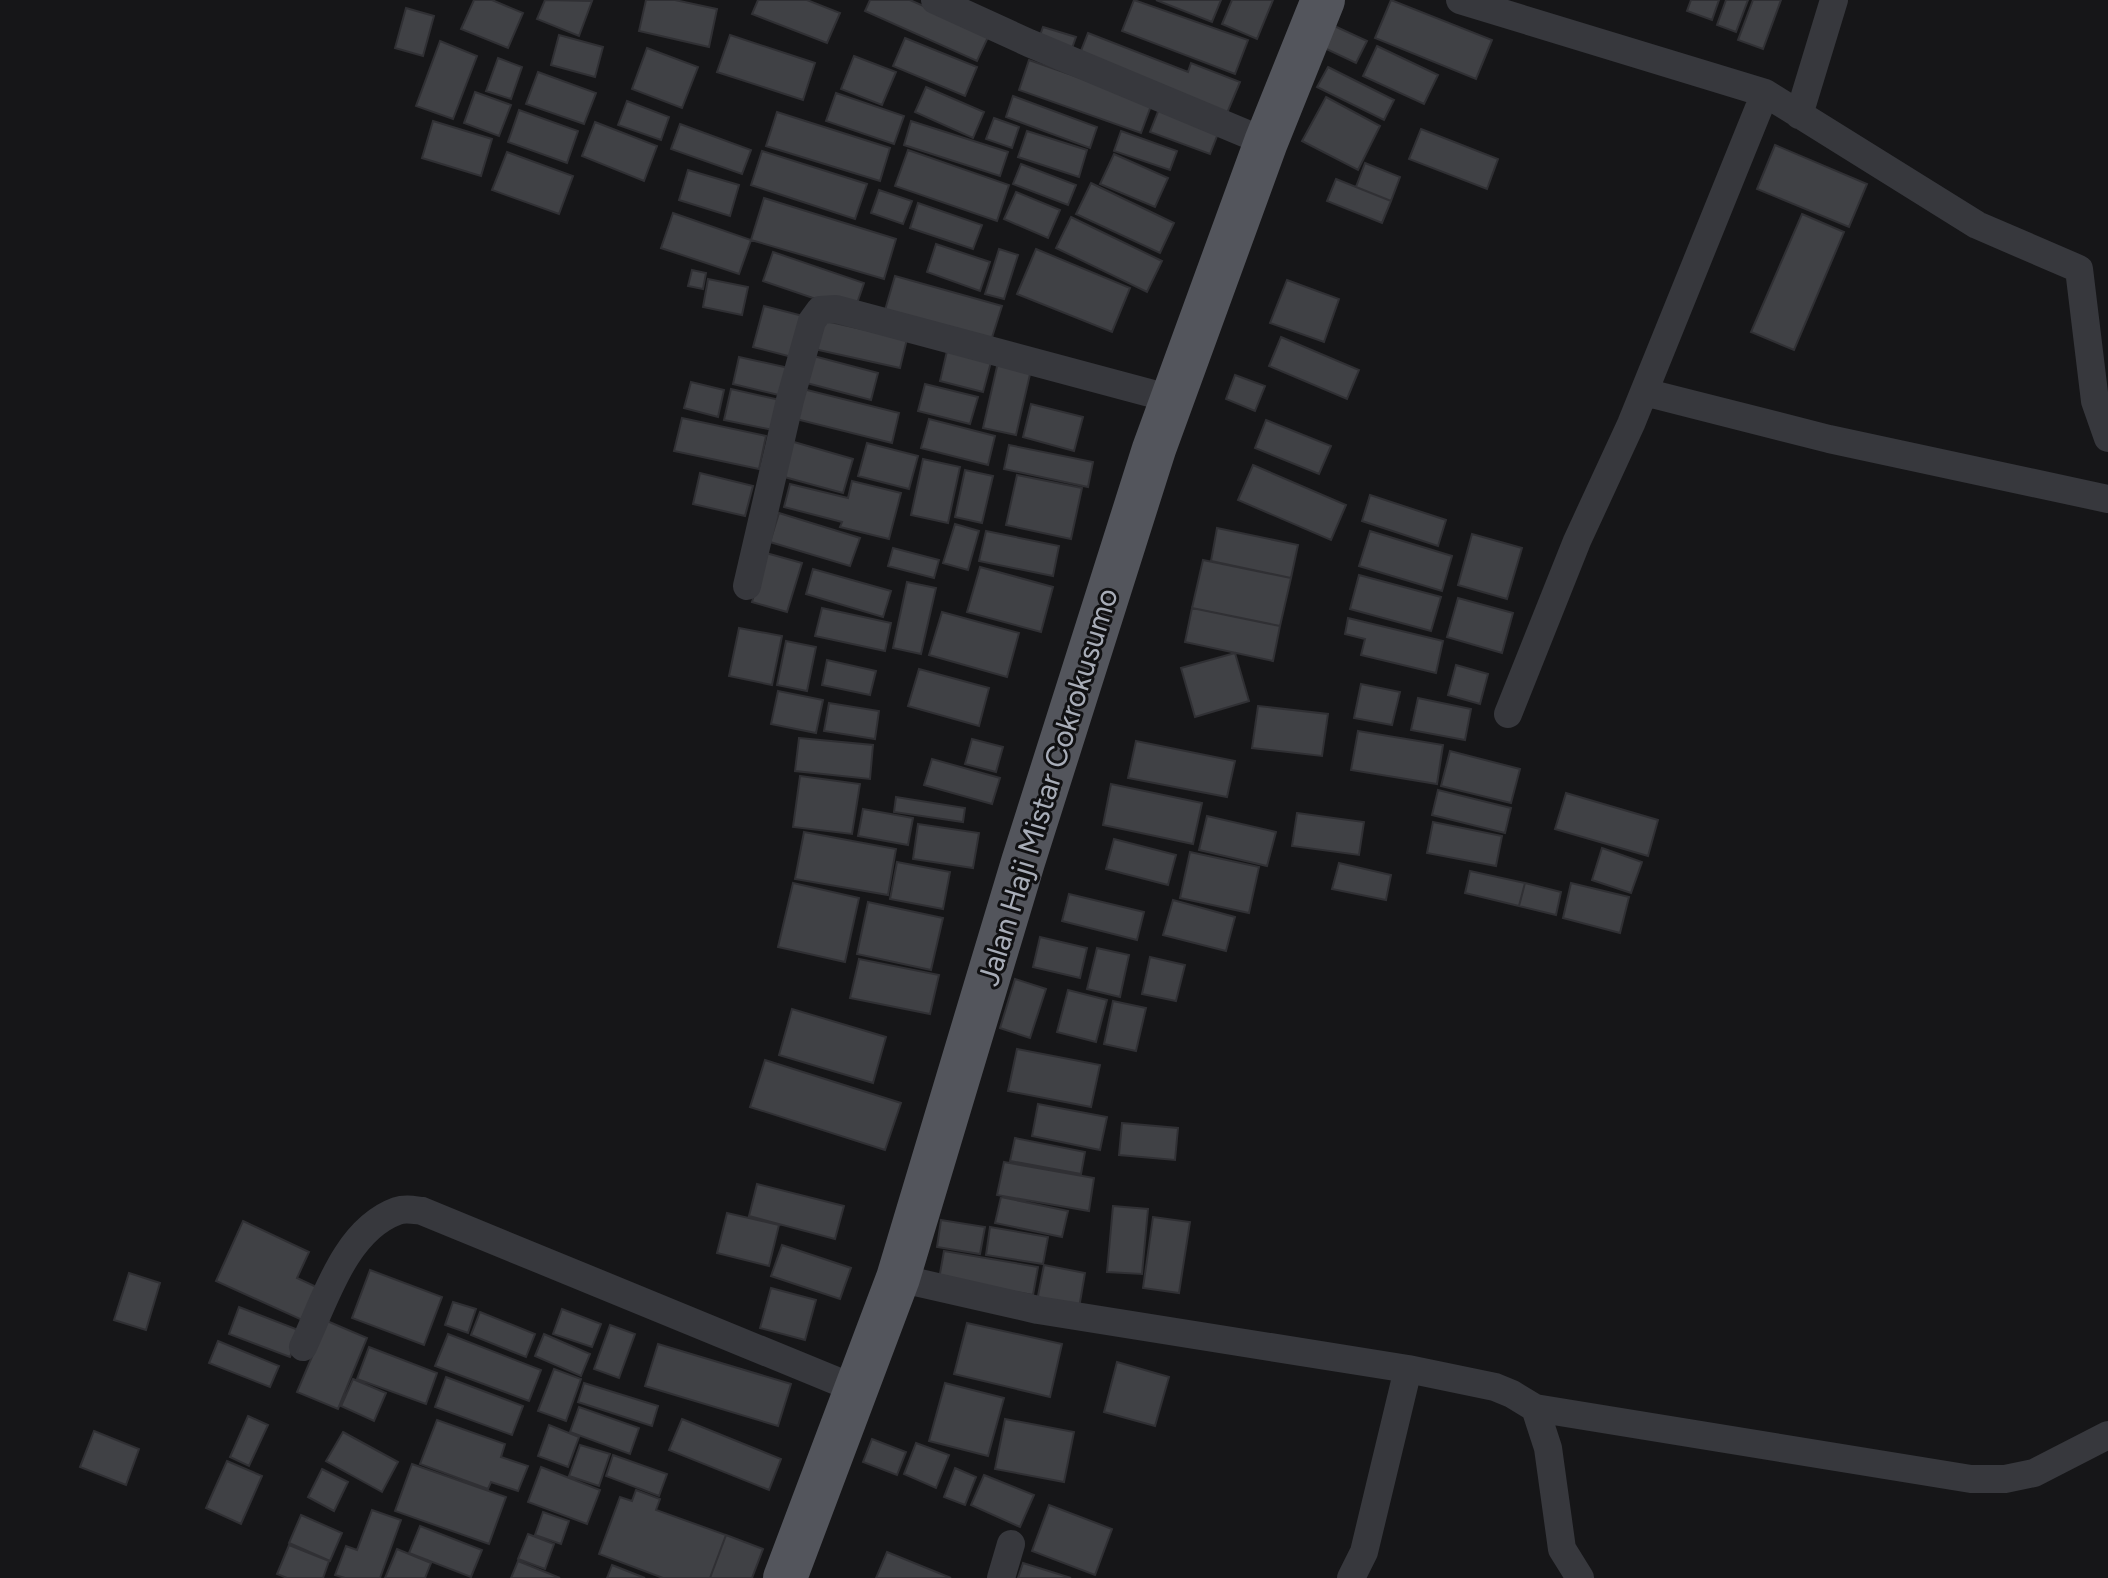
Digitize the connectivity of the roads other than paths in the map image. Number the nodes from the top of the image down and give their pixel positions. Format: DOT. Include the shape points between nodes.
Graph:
graph roads {
  1 [pos="935,0"];
  2 [pos="1323,0"];
  3 [pos="1460,0"];
  4 [pos="1834,0"];
  5 [pos="1765,93"];
  6 [pos="1799,115"];
  7 [pos="1266,142"];
  8 [pos="1644,392"];
  9 [pos="1172,399"];
  10 [pos="2108,438"];
  11 [pos="2108,499"];
  12 [pos="747,586"];
  13 [pos="1508,714"];
  14 [pos="898,1278"];
  15 [pos="303,1347"];
  16 [pos="1408,1369"];
  17 [pos="856,1389"];
  18 [pos="1535,1408"];
  19 [pos="2108,1435"];
  20 [pos="1011,1544"];
  21 [pos="785,1578"];
  22 [pos="1001,1578"];
  23 [pos="1351,1578"];
  24 [pos="1580,1578"];
  1 -- 7 [label="street"];
  2 -- 7 [label="main road, Jalan Haji Mistar Cokrokusumo"];
  3 -- 5 [label="street"];
  4 -- 6 [label="street"];
  5 -- 6 [label="street"];
  5 -- 8 [label="street"];
  6 -- 10 [label="street" via="1977,225 2079,269 2095,401"];
  7 -- 9 [label="main road, Jalan Haji Mistar Cokrokusumo"];
  8 -- 11 [label="street" via="1829,439"];
  8 -- 13 [label="street"];
  9 -- 12 [label="street" via="836,309 820,310 812,321 790,400"];
  9 -- 14 [label="main road, Jalan Haji Mistar Cokrokusumo" via="1023,862"];
  14 -- 16 [label="street" via="1038,1310"];
  14 -- 17 [label="main road, Jalan Haji Mistar Cokrokusumo"];
  15 -- 17 [label="street" via="344,1260 373,1223 400,1209 422,1211"];
  16 -- 18 [label="street" via="1495,1387"];
  16 -- 23 [label="street" via="1364,1552"];
  17 -- 21 [label="main road, Jalan Haji Mistar Cokrokusumo"];
  18 -- 19 [label="street" via="1971,1479 2034,1473"];
  18 -- 24 [label="street" via="1548,1448 1562,1549"];
  20 -- 22 [label="street"];
}
